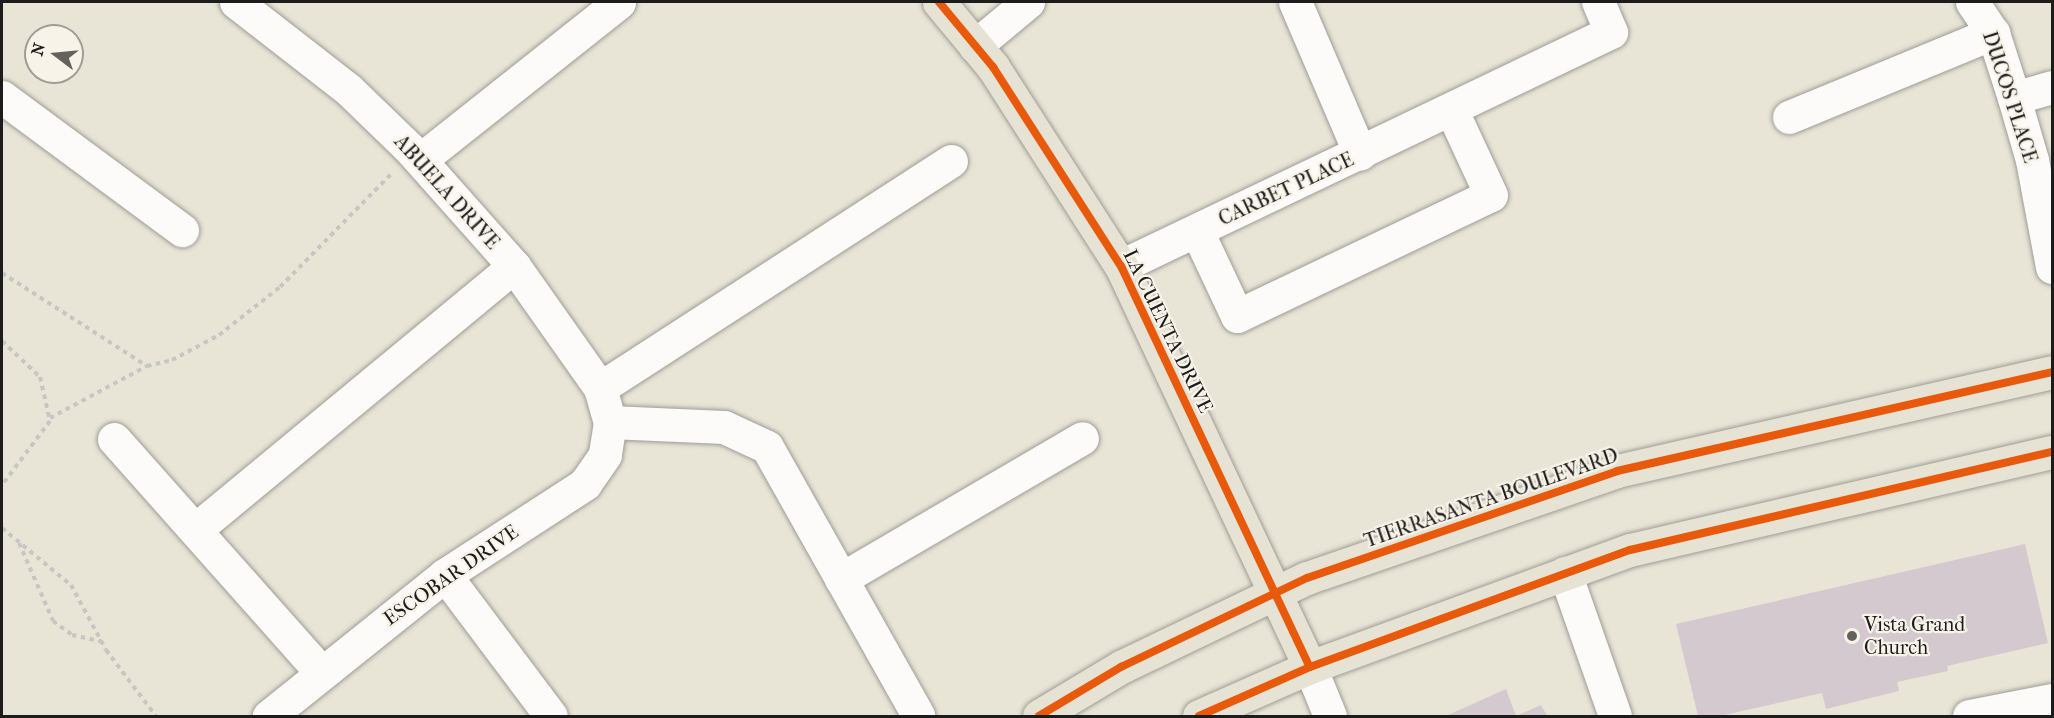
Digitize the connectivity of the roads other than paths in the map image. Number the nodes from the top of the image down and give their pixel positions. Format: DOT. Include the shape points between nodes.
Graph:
graph roads {
  1 [pos="236,2"];
  2 [pos="619,2"];
  3 [pos="939,2"];
  4 [pos="1028,2"];
  5 [pos="1295,2"];
  6 [pos="1598,2"];
  7 [pos="1972,2"];
  8 [pos="1993,33"];
  9 [pos="975,46"];
  10 [pos="2052,87"];
  11 [pos="2,97"];
  12 [pos="2014,98"];
  13 [pos="1452,111"];
  14 [pos="1789,117"];
  15 [pos="1360,154"];
  16 [pos="415,155"];
  17 [pos="951,161"];
  18 [pos="182,230"];
  19 [pos="1197,231"];
  20 [pos="514,266"];
  21 [pos="1121,266"];
  22 [pos="2052,267"];
  23 [pos="2052,372"];
  24 [pos="600,388"];
  25 [pos="610,422"];
  26 [pos="1082,438"];
  27 [pos="114,439"];
  28 [pos="2052,452"];
  29 [pos="195,530"];
  30 [pos="1565,573"];
  31 [pos="445,575"];
  32 [pos="841,579"];
  33 [pos="1277,594"];
  34 [pos="1310,667"];
  35 [pos="321,672"];
  36 [pos="2052,700"];
  37 [pos="918,715"];
  38 [pos="1205,715"];
  39 [pos="269,717"];
  40 [pos="551,717"];
  41 [pos="1039,717"];
  42 [pos="1330,717"];
  43 [pos="1615,717"];
  44 [pos="1969,717"];
  1 -- 16 [label="street, ABUELA DRIVE" via="349,90"];
  2 -- 16 [label="street"];
  3 -- 9 [label="main road, LA CUENTA DRIVE"];
  4 -- 9 [label="street"];
  5 -- 15 [label="street"];
  6 -- 13 [label="street, CARBET PLACE" via="1611,32"];
  7 -- 8 [label="street, DUCOS PLACE"];
  8 -- 12 [label="street, DUCOS PLACE"];
  8 -- 14 [label="street"];
  9 -- 21 [label="main road, LA CUENTA DRIVE" via="993,67"];
  10 -- 12 [label="street"];
  11 -- 18 [label="street"];
  12 -- 22 [label="street, DUCOS PLACE" via="2032,160"];
  13 -- 15 [label="street, CARBET PLACE"];
  13 -- 19 [label="street" via="1491,195 1237,316"];
  15 -- 19 [label="street, CARBET PLACE"];
  16 -- 20 [label="street, ABUELA DRIVE"];
  17 -- 24 [label="street"];
  19 -- 21 [label="street, CARBET PLACE"];
  20 -- 24 [label="street, ABUELA DRIVE"];
  20 -- 29 [label="street"];
  21 -- 33 [label="main road, LA CUENTA DRIVE"];
  23 -- 33 [label="main road, TIERRASANTA BOULEVARD" via="1617,471 1307,578"];
  24 -- 25 [label="street, ABUELA DRIVE"];
  25 -- 31 [label="street, ESCOBAR DRIVE" via="605,455 585,484"];
  25 -- 32 [label="street" via="724,427 767,447"];
  26 -- 32 [label="street"];
  27 -- 29 [label="street"];
  28 -- 30 [label="main road" via="1630,549"];
  29 -- 35 [label="street"];
  30 -- 34 [label="main road"];
  30 -- 43 [label="street"];
  31 -- 35 [label="street, ESCOBAR DRIVE"];
  31 -- 40 [label="street"];
  32 -- 37 [label="street"];
  33 -- 34 [label="main road, LA CUENTA DRIVE"];
  33 -- 41 [label="main road, TIERRASANTA BOULEVARD" via="1121,667"];
  34 -- 38 [label="main road"];
  34 -- 42 [label="street, LA CUENTA DRIVE"];
  35 -- 39 [label="street, ESCOBAR DRIVE"];
  36 -- 44 [label="street"];
}
